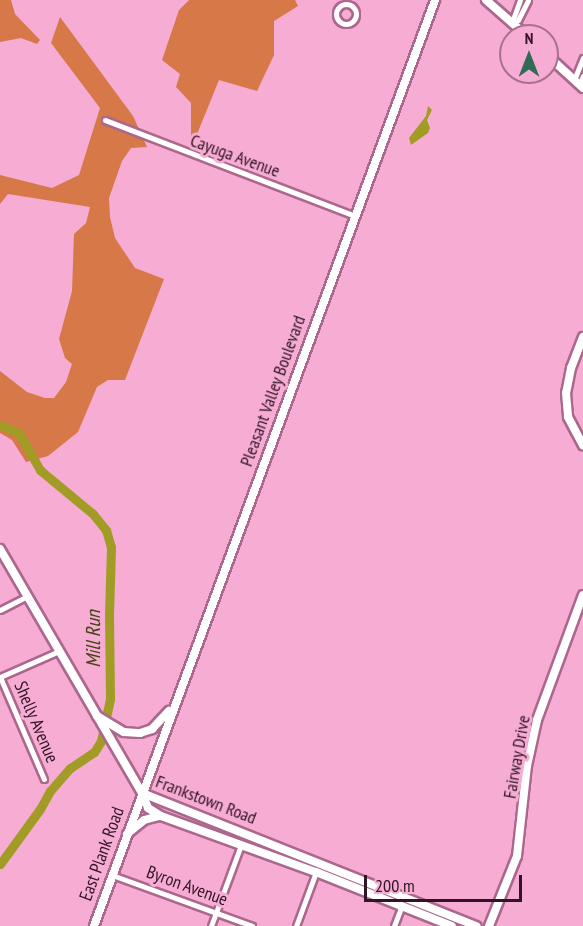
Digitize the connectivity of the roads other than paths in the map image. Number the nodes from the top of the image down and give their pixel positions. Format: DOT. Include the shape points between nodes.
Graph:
graph roads {
  1 [pos="435,0"];
  2 [pos="486,0"];
  3 [pos="520,0"];
  4 [pos="528,0"];
  5 [pos="512,22"];
  6 [pos="583,58"];
  7 [pos="559,66"];
  8 [pos="583,76"];
  9 [pos="579,84"];
  10 [pos="105,120"];
  11 [pos="355,216"];
  12 [pos="583,337"];
  13 [pos="583,445"];
  14 [pos="1,553"];
  15 [pos="583,595"];
  16 [pos="27,596"];
  17 [pos="0,610"];
  18 [pos="59,651"];
  19 [pos="0,677"];
  20 [pos="173,706"];
  21 [pos="99,719"];
  22 [pos="44,779"];
  23 [pos="142,793"];
  24 [pos="161,816"];
  25 [pos="246,833"];
  26 [pos="126,834"];
  27 [pos="241,845"];
  28 [pos="319,862"];
  29 [pos="316,872"];
  30 [pos="112,875"];
  31 [pos="402,905"];
  32 [pos="216,913"];
  33 [pos="94,926"];
  34 [pos="212,926"];
  35 [pos="252,926"];
  36 [pos="296,926"];
  37 [pos="394,926"];
  38 [pos="452,926"];
  39 [pos="477,926"];
  40 [pos="489,926"];
  1 -- 11 [label="main road, Pleasant Valley Boulevard"];
  2 -- 5 [label="street"];
  3 -- 5 [label="street"];
  4 -- 5 [label="street" via="518,20"];
  6 -- 9 [label="street"];
  7 -- 9 [label="street"];
  8 -- 9 [label="street"];
  10 -- 11 [label="street, Cayuga Avenue"];
  11 -- 20 [label="main road, Pleasant Valley Boulevard"];
  12 -- 13 [label="street" via="566,393 568,417"];
  14 -- 16 [label="street"];
  15 -- 40 [label="street, Fairway Drive" via="537,720 527,766 517,856"];
  16 -- 17 [label="street"];
  16 -- 18 [label="street"];
  18 -- 19 [label="street"];
  18 -- 21 [label="street"];
  19 -- 22 [label="street, Shelly Avenue"];
  20 -- 21 [label="main road" via="145,732 124,732"];
  20 -- 23 [label="main road, Pleasant Valley Boulevard"];
  21 -- 23 [label="street"];
  23 -- 24 [label="main road, Frankstown Road" via="148,808"];
  23 -- 25 [label="main road, Frankstown Road"];
  23 -- 26 [label="main road, East Plank Road"];
  24 -- 26 [label="main road" via="144,820"];
  24 -- 27 [label="main road, Frankstown Road"];
  25 -- 27 [label="main road"];
  25 -- 28 [label="main road, Frankstown Road"];
  26 -- 30 [label="main road, East Plank Road"];
  27 -- 29 [label="main road, Frankstown Road"];
  27 -- 32 [label="street"];
  28 -- 29 [label="main road"];
  28 -- 39 [label="main road, Frankstown Road"];
  29 -- 31 [label="main road, Frankstown Road"];
  29 -- 36 [label="street"];
  30 -- 32 [label="street, Byron Avenue"];
  30 -- 33 [label="main road, East Plank Road"];
  31 -- 37 [label="street"];
  31 -- 38 [label="main road, Frankstown Road"];
  32 -- 34 [label="street"];
  32 -- 35 [label="street, Byron Avenue"];
}
